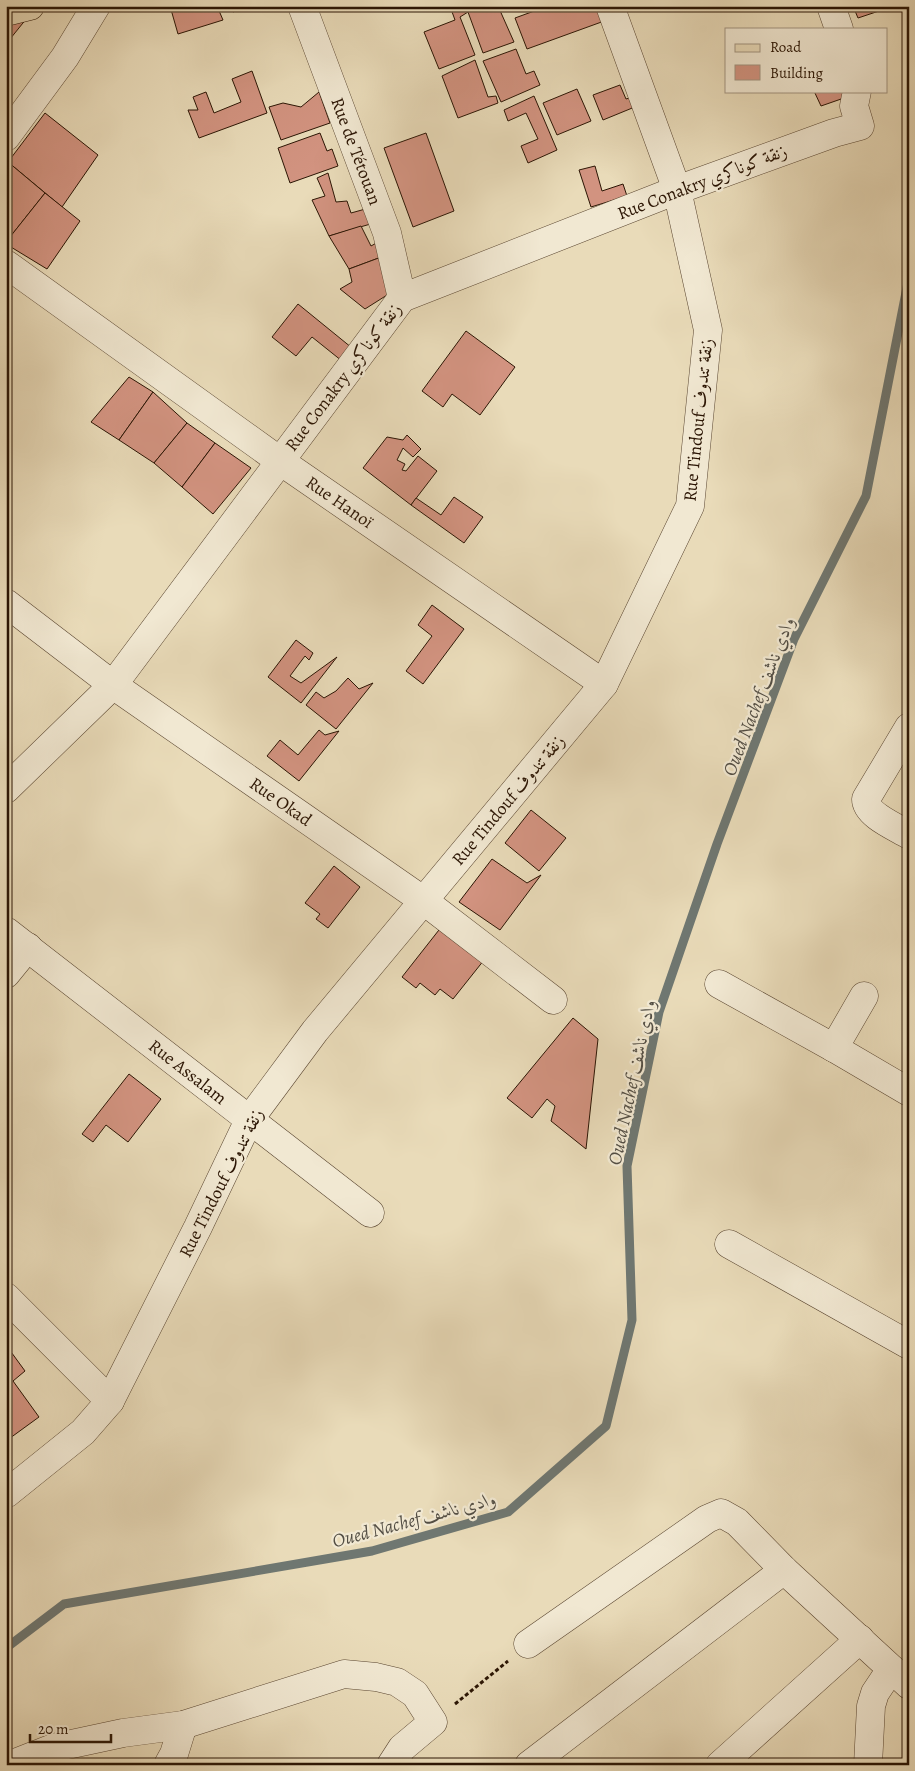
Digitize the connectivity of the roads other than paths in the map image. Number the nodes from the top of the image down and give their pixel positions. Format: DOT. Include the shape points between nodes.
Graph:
graph roads {
  1 [pos="30,6"];
  2 [pos="96,6"];
  3 [pos="302,6"];
  4 [pos="610,6"];
  5 [pos="831,6"];
  6 [pos="6,12"];
  7 [pos="839,28"];
  8 [pos="857,92"];
  9 [pos="6,137"];
  10 [pos="677,190"];
  11 [pos="6,264"];
  12 [pos="402,298"];
  13 [pos="280,461"];
  14 [pos="6,603"];
  15 [pos="604,684"];
  16 [pos="113,685"];
  17 [pos="909,727"];
  18 [pos="6,790"];
  19 [pos="909,835"];
  20 [pos="424,901"];
  21 [pos="6,931"];
  22 [pos="28,947"];
  23 [pos="6,974"];
  24 [pos="719,984"];
  25 [pos="864,996"];
  26 [pos="553,1000"];
  27 [pos="834,1048"];
  28 [pos="909,1092"];
  29 [pos="249,1120"];
  30 [pos="370,1213"];
  31 [pos="729,1244"];
  32 [pos="6,1297"];
  33 [pos="909,1345"];
  34 [pos="110,1401"];
  35 [pos="6,1494"];
  36 [pos="784,1570"];
  37 [pos="860,1639"];
  38 [pos="528,1644"];
  39 [pos="900,1677"];
  40 [pos="183,1725"];
  41 [pos="10,1765"];
  42 [pos="168,1765"];
  43 [pos="391,1765"];
  44 [pos="529,1765"];
  45 [pos="720,1765"];
  46 [pos="868,1765"];
  1 -- 6 [label="main road"];
  2 -- 9 [label="street" via="65,57"];
  3 -- 12 [label="street, Rue de Tétouan" via="387,233"];
  4 -- 10 [label="street, Rue Tindouf زنقة تندوف"];
  5 -- 7 [label="street"];
  8 -- 10 [label="street, Rue Conakry زنقة كوناكري" via="854,106 860,126"];
  10 -- 12 [label="street, Rue Conakry زنقة كوناكري"];
  10 -- 15 [label="street, Rue Tindouf زنقة تندوف" via="708,330 690,506"];
  11 -- 13 [label="street, Rue Hanoï"];
  12 -- 13 [label="street, Rue Conakry زنقة كوناكري"];
  13 -- 15 [label="street, Rue Hanoï"];
  13 -- 16 [label="street, Rue Conakry زنقة كوناكري"];
  14 -- 16 [label="street, Rue Okad"];
  15 -- 20 [label="street, Rue Tindouf زنقة تندوف"];
  16 -- 18 [label="street, Rue Conakry زنقة كوناكري"];
  16 -- 20 [label="street, Rue Okad"];
  17 -- 19 [label="street" via="866,798 872,813"];
  20 -- 26 [label="street, Rue Okad"];
  20 -- 29 [label="street, Rue Tindouf زنقة تندوف" via="315,1031"];
  21 -- 22 [label="street, Rue Assalam"];
  22 -- 23 [label="street"];
  22 -- 29 [label="street, Rue Assalam"];
  24 -- 27 [label="street"];
  25 -- 27 [label="street"];
  27 -- 28 [label="street"];
  29 -- 30 [label="street, Rue Assalam"];
  29 -- 34 [label="street, Rue Tindouf زنقة تندوف"];
  31 -- 33 [label="street"];
  32 -- 34 [label="street"];
  34 -- 35 [label="street, Rue Tindouf زنقة تندوف" via="83,1432"];
  36 -- 37 [label="street"];
  36 -- 38 [label="street" via="737,1522 721,1513 707,1519"];
  36 -- 44 [label="street"];
  37 -- 39 [label="street"];
  37 -- 45 [label="street"];
  39 -- 46 [label="street" via="875,1693 871,1706"];
  40 -- 41 [label="street" via="123,1733 53,1748"];
  40 -- 42 [label="street"];
  40 -- 43 [label="street" via="344,1674 376,1676 397,1682 416,1694 433,1722 402,1748"];
}
